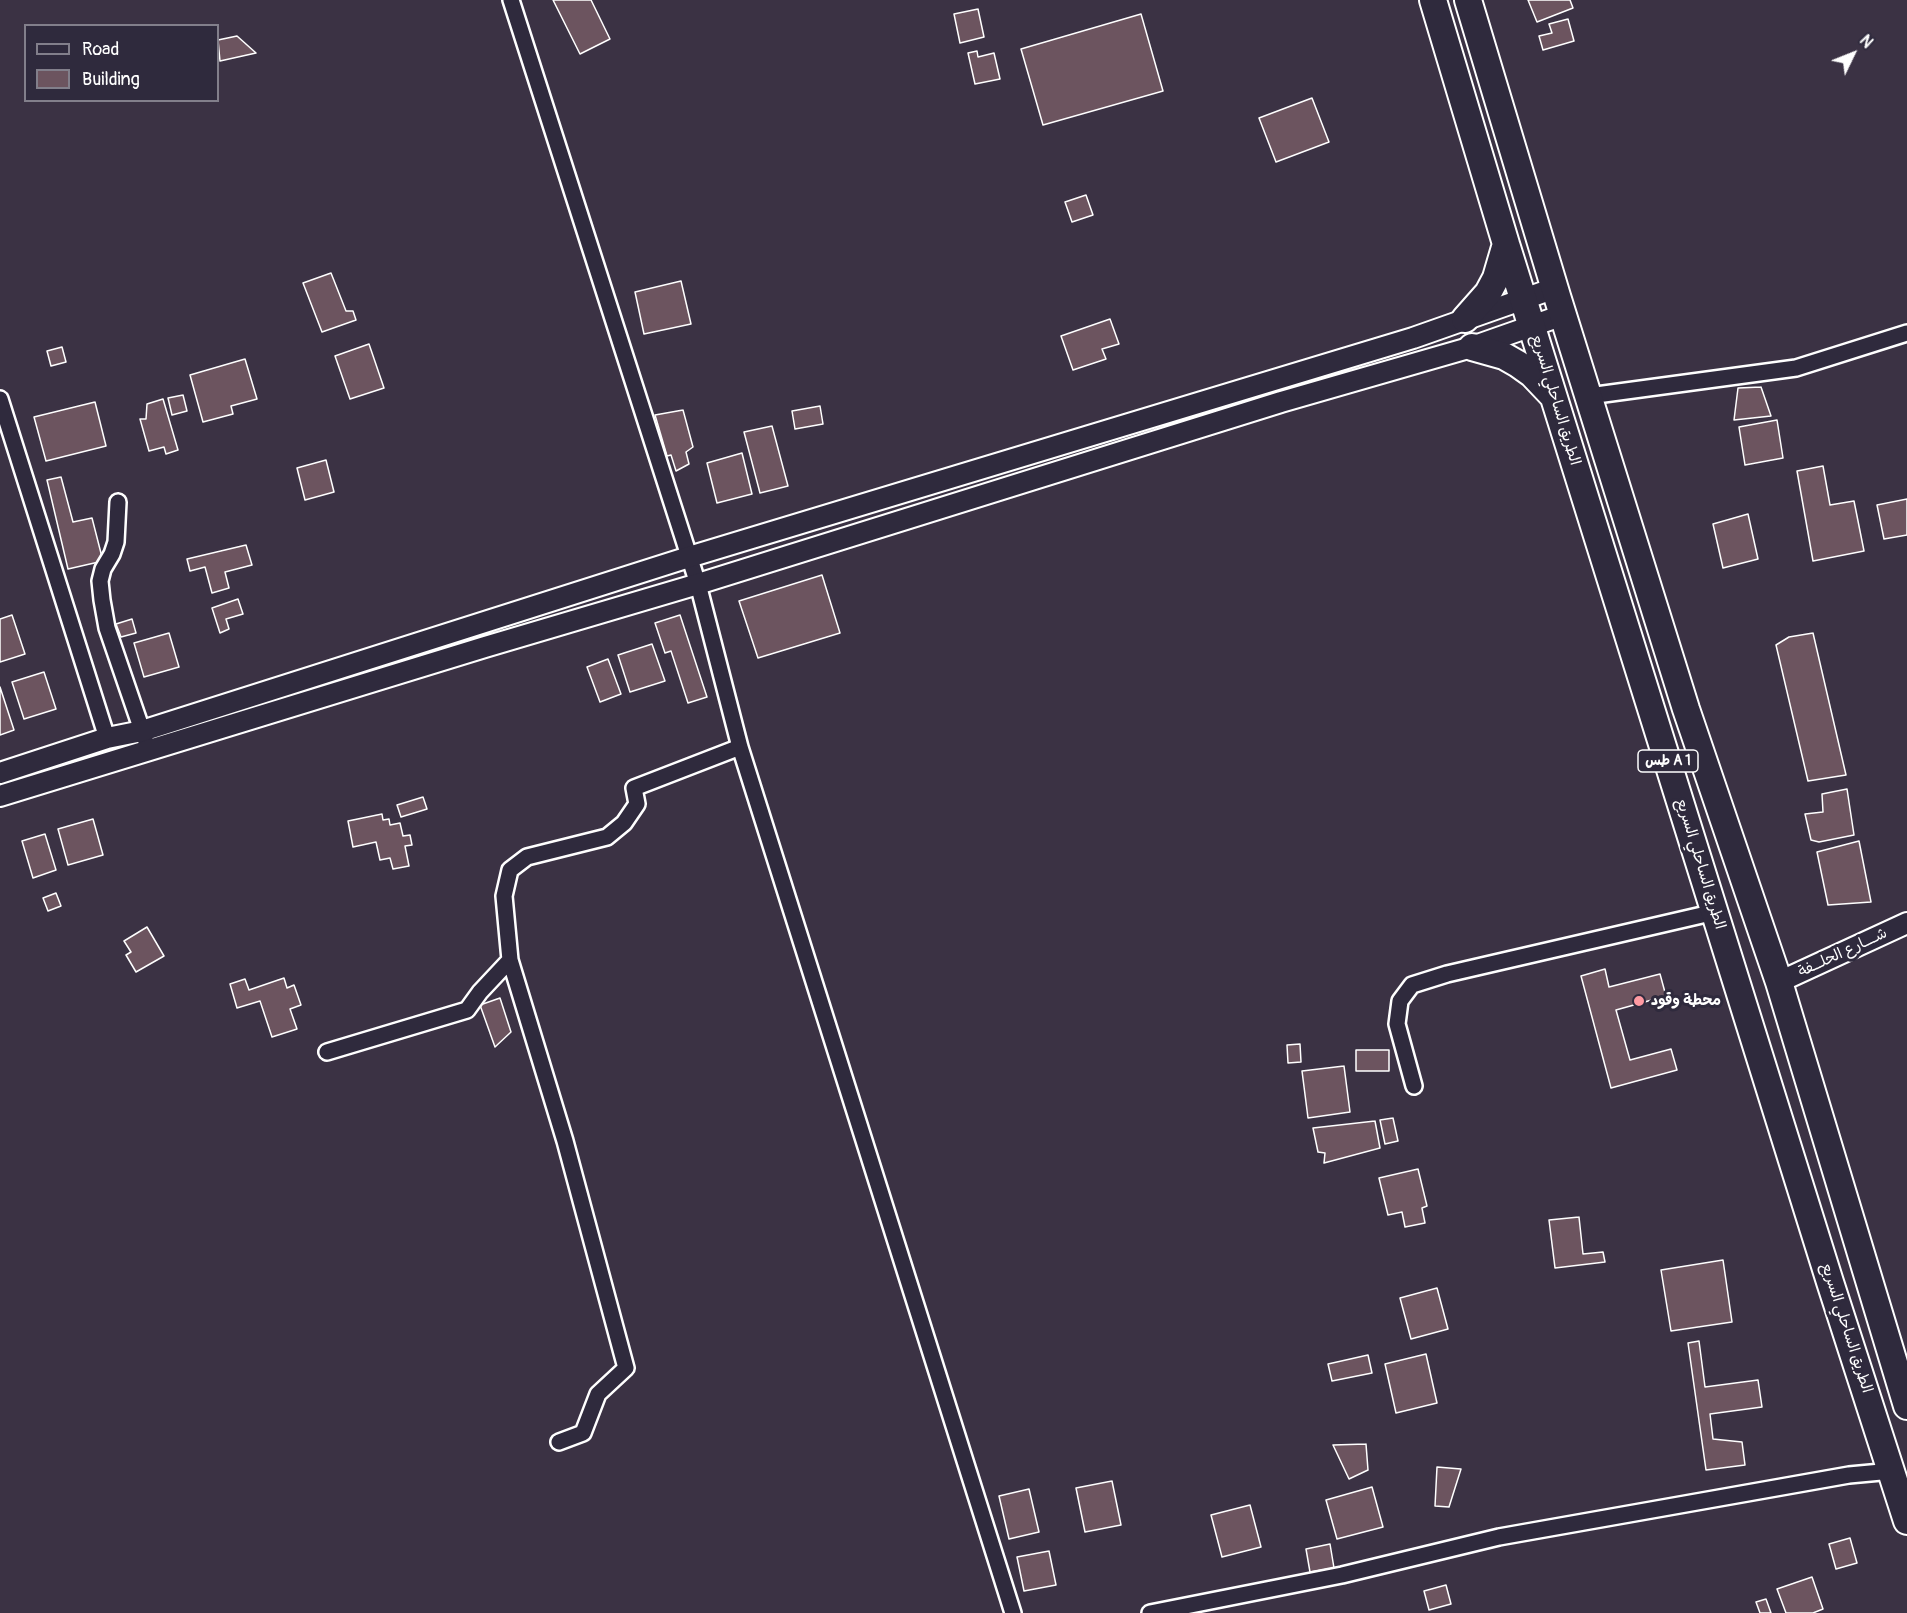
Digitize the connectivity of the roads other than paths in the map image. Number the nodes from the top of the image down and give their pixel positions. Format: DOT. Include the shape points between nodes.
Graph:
graph roads {
  1 [pos="511,0"];
  2 [pos="1434,0"];
  3 [pos="1468,0"];
  4 [pos="1506,244"];
  5 [pos="1555,288"];
  6 [pos="1524,299"];
  7 [pos="1563,315"];
  8 [pos="1465,319"];
  9 [pos="1532,326"];
  10 [pos="1907,333"];
  11 [pos="1472,347"];
  12 [pos="1276,379"];
  13 [pos="1589,396"];
  14 [pos="1554,398"];
  15 [pos="0,399"];
  16 [pos="1281,402"];
  17 [pos="118,502"];
  18 [pos="865,504"];
  19 [pos="875,529"];
  20 [pos="689,557"];
  21 [pos="698,584"];
  22 [pos="463,628"];
  23 [pos="468,652"];
  24 [pos="141,730"];
  25 [pos="107,738"];
  26 [pos="740,747"];
  27 [pos="149,750"];
  28 [pos="0,772"];
  29 [pos="0,796"];
  30 [pos="1715,912"];
  31 [pos="1907,923"];
  32 [pos="510,960"];
  33 [pos="1779,982"];
  34 [pos="327,1052"];
  35 [pos="1414,1086"];
  36 [pos="1907,1406"];
  37 [pos="559,1442"];
  38 [pos="1892,1471"];
  39 [pos="1907,1521"];
  40 [pos="1013,1613"];
  41 [pos="1150,1613"];
  1 -- 20 [label="street"];
  2 -- 4 [label="highway, الطريق الساحلي السريع / طس A 1"];
  3 -- 5 [label="highway, طس A 1"];
  4 -- 6 [label="highway, الطريق الساحلي السريع / طس A 1"];
  4 -- 8 [label="highway" via="1497,278"];
  5 -- 6 [label="street"];
  5 -- 7 [label="highway, طس A 1"];
  6 -- 8 [label="street"];
  6 -- 9 [label="highway, الطريق الساحلي السريع / طس A 1"];
  7 -- 9 [label="street"];
  7 -- 13 [label="highway, طس A 1"];
  8 -- 12 [label="street"];
  9 -- 11 [label="street"];
  9 -- 14 [label="highway, الطريق الساحلي السريع / طس A 1"];
  10 -- 13 [label="street" via="1796,368"];
  11 -- 14 [label="highway" via="1518,364"];
  11 -- 16 [label="street"];
  12 -- 16 [label="street"];
  12 -- 18 [label="street"];
  13 -- 33 [label="highway, طس A 1" via="1686,709"];
  14 -- 30 [label="highway, الطريق الساحلي السريع / طس A 1"];
  15 -- 25 [label="street"];
  16 -- 19 [label="street"];
  17 -- 24 [label="street" via="116,542 100,581 107,628"];
  18 -- 19 [label="street"];
  18 -- 20 [label="street"];
  19 -- 21 [label="street"];
  20 -- 21 [label="street"];
  20 -- 22 [label="street"];
  21 -- 23 [label="street"];
  21 -- 26 [label="street"];
  22 -- 23 [label="street"];
  22 -- 24 [label="street"];
  23 -- 27 [label="street"];
  24 -- 25 [label="street"];
  24 -- 27 [label="street"];
  25 -- 28 [label="street"];
  26 -- 32 [label="street" via="634,788 636,804 624,823 608,837 527,857 510,870 504,896"];
  26 -- 40 [label="street"];
  27 -- 29 [label="street"];
  30 -- 35 [label="street" via="1412,985 1400,1001 1397,1024"];
  30 -- 38 [label="highway, الطريق الساحلي السريع / طس A 1"];
  31 -- 33 [label="street, شــــارع الحلـــفة"];
  32 -- 34 [label="street" via="466,1010"];
  32 -- 37 [label="street" via="565,1141 626,1368 598,1394 583,1432"];
  33 -- 36 [label="highway, طس A 1"];
  38 -- 39 [label="highway, الطريق الساحلي السريع / طس A 1"];
  38 -- 41 [label="street" via="1814,1480 1511,1535 1342,1575"];
}
